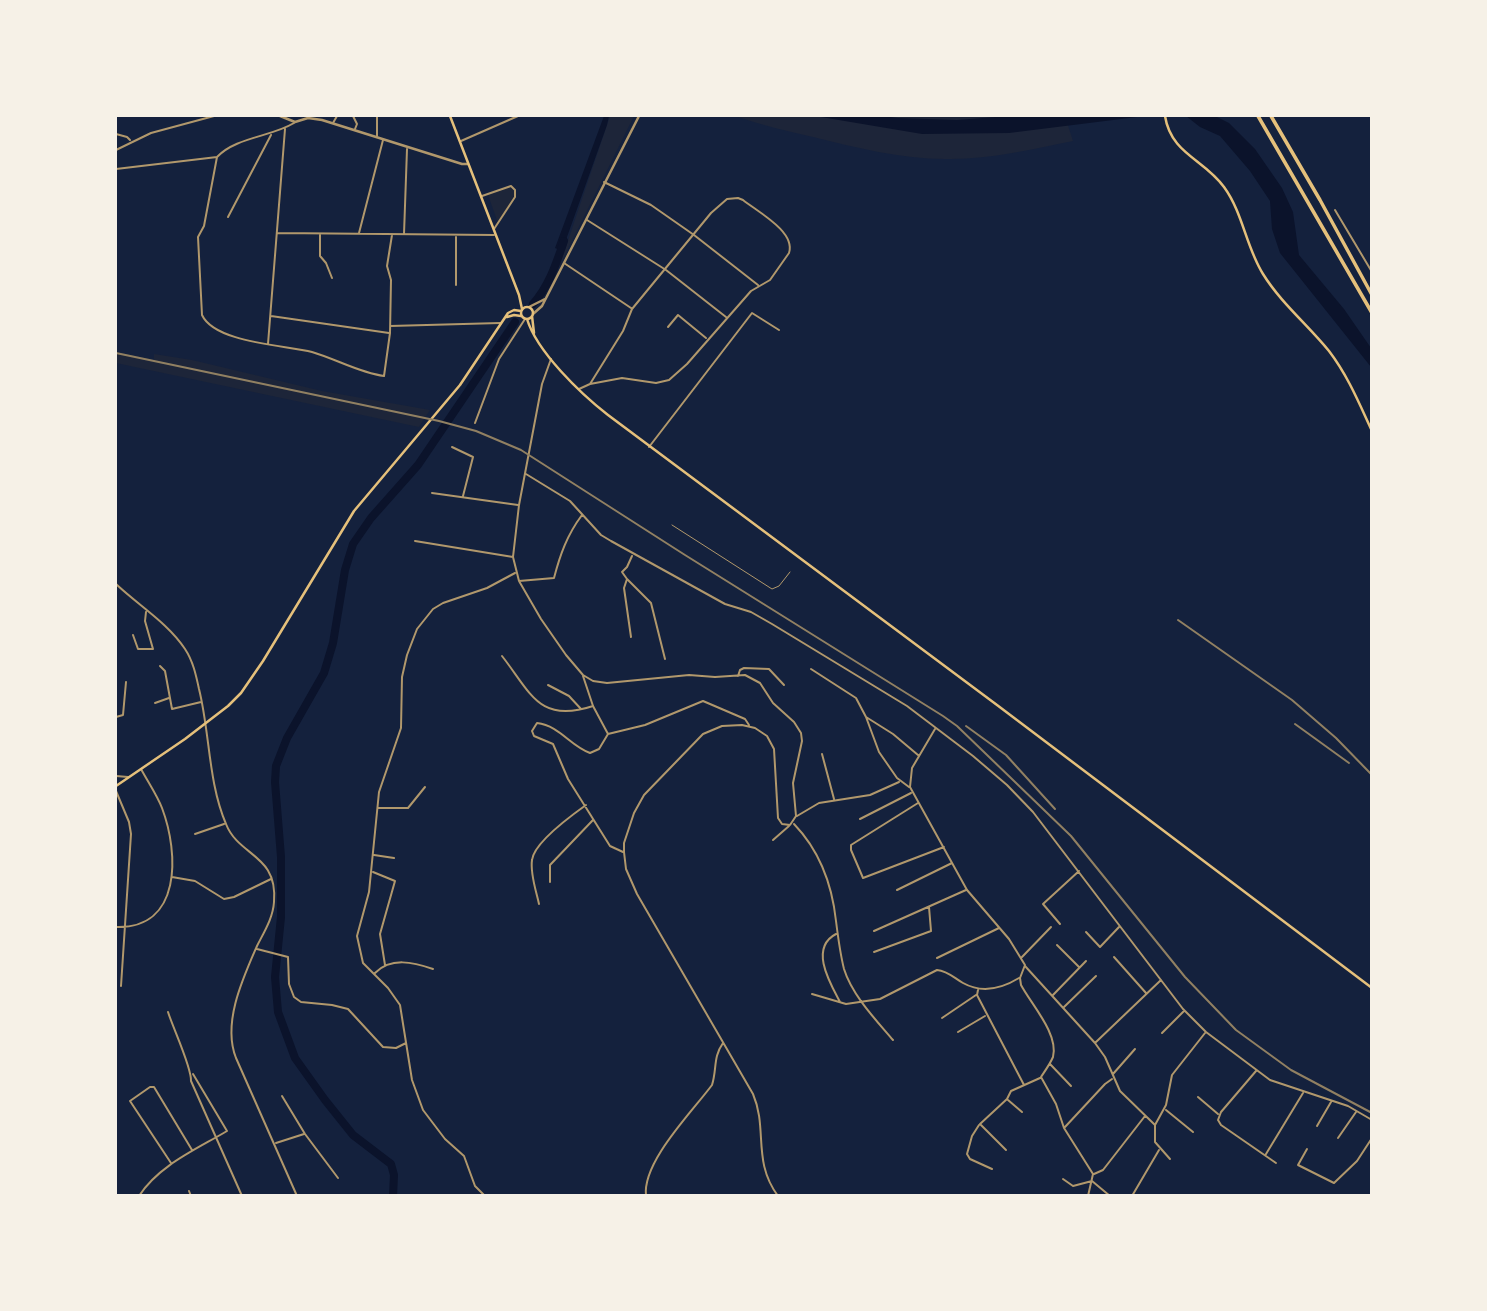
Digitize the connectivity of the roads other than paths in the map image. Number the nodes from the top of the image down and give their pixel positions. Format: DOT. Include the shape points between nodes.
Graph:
graph roads {
  1 [pos="214,116"];
  2 [pos="280,116"];
  3 [pos="337,116"];
  4 [pos="353,116"];
  5 [pos="376,116"];
  6 [pos="450,116"];
  7 [pos="518,116"];
  8 [pos="591,116"];
  9 [pos="596,116"];
  10 [pos="639,116"];
  11 [pos="1165,116"];
  12 [pos="1258,116"];
  13 [pos="1271,116"];
  14 [pos="182,117"];
  15 [pos="309,117"];
  16 [pos="295,122"];
  17 [pos="333,123"];
  18 [pos="182,124"];
  19 [pos="285,129"];
  20 [pos="355,130"];
  21 [pos="116,134"];
  22 [pos="272,134"];
  23 [pos="377,137"];
  24 [pos="383,139"];
  25 [pos="130,141"];
  26 [pos="460,141"];
  27 [pos="406,146"];
  28 [pos="116,150"];
  29 [pos="217,157"];
  30 [pos="468,164"];
  31 [pos="116,169"];
  32 [pos="604,182"];
  33 [pos="481,197"];
  34 [pos="1335,210"];
  35 [pos="228,217"];
  36 [pos="585,219"];
  37 [pos="494,230"];
  38 [pos="277,233"];
  39 [pos="320,234"];
  40 [pos="358,234"];
  41 [pos="392,235"];
  42 [pos="404,235"];
  43 [pos="495,235"];
  44 [pos="694,235"];
  45 [pos="456,236"];
  46 [pos="564,263"];
  47 [pos="666,270"];
  48 [pos="1371,272"];
  49 [pos="332,278"];
  50 [pos="456,285"];
  51 [pos="759,286"];
  52 [pos="1371,295"];
  53 [pos="520,299"];
  54 [pos="545,299"];
  55 [pos="528,307"];
  56 [pos="632,309"];
  57 [pos="515,310"];
  58 [pos="521,310"];
  59 [pos="1371,313"];
  60 [pos="532,315"];
  61 [pos="271,316"];
  62 [pos="727,317"];
  63 [pos="524,318"];
  64 [pos="504,319"];
  65 [pos="501,323"];
  66 [pos="390,326"];
  67 [pos="668,327"];
  68 [pos="779,330"];
  69 [pos="390,333"];
  70 [pos="534,333"];
  71 [pos="707,339"];
  72 [pos="268,345"];
  73 [pos="551,358"];
  74 [pos="590,384"];
  75 [pos="578,389"];
  76 [pos="475,423"];
  77 [pos="1371,431"];
  78 [pos="452,447"];
  79 [pos="649,447"];
  80 [pos="526,473"];
  81 [pos="432,493"];
  82 [pos="463,498"];
  83 [pos="519,505"];
  84 [pos="582,514"];
  85 [pos="672,525"];
  86 [pos="415,541"];
  87 [pos="632,555"];
  88 [pos="513,557"];
  89 [pos="516,572"];
  90 [pos="790,572"];
  91 [pos="626,579"];
  92 [pos="519,581"];
  93 [pos="116,584"];
  94 [pos="146,611"];
  95 [pos="133,635"];
  96 [pos="631,637"];
  97 [pos="502,656"];
  98 [pos="666,659"];
  99 [pos="160,666"];
  100 [pos="811,669"];
  101 [pos="583,675"];
  102 [pos="738,676"];
  103 [pos="126,682"];
  104 [pos="548,685"];
  105 [pos="784,685"];
  106 [pos="170,698"];
  107 [pos="202,701"];
  108 [pos="155,702"];
  109 [pos="593,706"];
  110 [pos="581,710"];
  111 [pos="116,717"];
  112 [pos="866,717"];
  113 [pos="207,723"];
  114 [pos="750,726"];
  115 [pos="936,728"];
  116 [pos="608,734"];
  117 [pos="822,754"];
  118 [pos="919,756"];
  119 [pos="140,769"];
  120 [pos="116,776"];
  121 [pos="128,777"];
  122 [pos="900,781"];
  123 [pos="425,787"];
  124 [pos="910,787"];
  125 [pos="116,788"];
  126 [pos="912,792"];
  127 [pos="834,800"];
  128 [pos="918,803"];
  129 [pos="586,805"];
  130 [pos="377,808"];
  131 [pos="796,816"];
  132 [pos="594,818"];
  133 [pos="860,820"];
  134 [pos="225,824"];
  135 [pos="791,824"];
  136 [pos="195,834"];
  137 [pos="773,840"];
  138 [pos="945,847"];
  139 [pos="624,852"];
  140 [pos="373,855"];
  141 [pos="394,858"];
  142 [pos="953,862"];
  143 [pos="1079,871"];
  144 [pos="372,872"];
  145 [pos="172,877"];
  146 [pos="272,878"];
  147 [pos="550,882"];
  148 [pos="897,890"];
  149 [pos="967,890"];
  150 [pos="539,904"];
  151 [pos="929,906"];
  152 [pos="1060,924"];
  153 [pos="1120,926"];
  154 [pos="116,927"];
  155 [pos="124,927"];
  156 [pos="1051,927"];
  157 [pos="999,928"];
  158 [pos="874,931"];
  159 [pos="1086,932"];
  160 [pos="837,933"];
  161 [pos="1057,945"];
  162 [pos="256,949"];
  163 [pos="874,952"];
  164 [pos="1114,957"];
  165 [pos="937,958"];
  166 [pos="1021,958"];
  167 [pos="1086,961"];
  168 [pos="386,965"];
  169 [pos="1025,965"];
  170 [pos="1080,967"];
  171 [pos="433,969"];
  172 [pos="374,974"];
  173 [pos="1096,976"];
  174 [pos="1020,978"];
  175 [pos="1161,979"];
  176 [pos="121,986"];
  177 [pos="1371,988"];
  178 [pos="978,989"];
  179 [pos="1147,993"];
  180 [pos="812,994"];
  181 [pos="977,995"];
  182 [pos="1052,996"];
  183 [pos="863,1001"];
  184 [pos="840,1002"];
  185 [pos="1063,1008"];
  186 [pos="1184,1010"];
  187 [pos="167,1012"];
  188 [pos="986,1016"];
  189 [pos="942,1018"];
  190 [pos="958,1032"];
  191 [pos="1206,1032"];
  192 [pos="1162,1034"];
  193 [pos="893,1040"];
  194 [pos="407,1042"];
  195 [pos="723,1042"];
  196 [pos="1095,1043"];
  197 [pos="1135,1049"];
  198 [pos="1049,1063"];
  199 [pos="1257,1071"];
  200 [pos="192,1072"];
  201 [pos="1041,1077"];
  202 [pos="1113,1077"];
  203 [pos="1024,1085"];
  204 [pos="1071,1086"];
  205 [pos="1303,1092"];
  206 [pos="282,1096"];
  207 [pos="1198,1097"];
  208 [pos="1007,1099"];
  209 [pos="1332,1101"];
  210 [pos="1165,1109"];
  211 [pos="1357,1111"];
  212 [pos="1022,1112"];
  213 [pos="1219,1115"];
  214 [pos="1145,1116"];
  215 [pos="1371,1120"];
  216 [pos="980,1124"];
  217 [pos="1155,1125"];
  218 [pos="1317,1126"];
  219 [pos="1064,1128"];
  220 [pos="1193,1132"];
  221 [pos="305,1134"];
  222 [pos="1338,1138"];
  223 [pos="1371,1138"];
  224 [pos="217,1139"];
  225 [pos="275,1143"];
  226 [pos="1160,1149"];
  227 [pos="1307,1149"];
  228 [pos="1006,1150"];
  229 [pos="192,1151"];
  230 [pos="1265,1156"];
  231 [pos="1170,1159"];
  232 [pos="1276,1163"];
  233 [pos="172,1164"];
  234 [pos="992,1170"];
  235 [pos="1093,1174"];
  236 [pos="338,1178"];
  237 [pos="1063,1179"];
  238 [pos="1092,1181"];
  239 [pos="189,1191"];
  240 [pos="139,1195"];
  241 [pos="191,1195"];
  242 [pos="242,1195"];
  243 [pos="298,1195"];
  244 [pos="485,1195"];
  245 [pos="646,1195"];
  246 [pos="778,1195"];
  247 [pos="1088,1195"];
  248 [pos="1110,1195"];
  249 [pos="1132,1195"];
  1 -- 18 [label="street"];
  2 -- 16 [label="street"];
  3 -- 17 [label="street"];
  4 -- 20 [label="street"];
  5 -- 23 [label="street"];
  6 -- 26 [label="main road"];
  7 -- 26 [label="street"];
  8 -- 9 [label="street"];
  10 -- 32 [label="street"];
  11 -- 77 [label="main road" via="1177,145 1222,184 1264,276 1336,361"];
  12 -- 59 [label="highway"];
  13 -- 52 [label="highway"];
  14 -- 18 [label="street"];
  15 -- 16 [label="street"];
  15 -- 17 [label="street"];
  16 -- 19 [label="street"];
  17 -- 20 [label="street"];
  18 -- 25 [label="street"];
  19 -- 22 [label="street"];
  19 -- 38 [label="street"];
  20 -- 23 [label="street"];
  21 -- 25 [label="street"];
  22 -- 29 [label="street" via="228,148"];
  22 -- 35 [label="street"];
  23 -- 24 [label="street"];
  24 -- 27 [label="street"];
  24 -- 40 [label="street"];
  25 -- 28 [label="street"];
  26 -- 30 [label="main road"];
  27 -- 30 [label="street"];
  27 -- 42 [label="street"];
  29 -- 31 [label="street"];
  29 -- 72 [label="street" via="198,237 202,317 238,338"];
  30 -- 33 [label="main road"];
  32 -- 36 [label="street"];
  32 -- 44 [label="street" via="651,205"];
  33 -- 37 [label="main road"];
  33 -- 37 [label="street" via="511,186 515,190"];
  34 -- 48 [label="street"];
  36 -- 46 [label="street"];
  36 -- 47 [label="street"];
  37 -- 43 [label="main road"];
  38 -- 39 [label="street"];
  38 -- 61 [label="street"];
  39 -- 40 [label="street"];
  39 -- 49 [label="street" via="320,256"];
  40 -- 41 [label="street"];
  41 -- 42 [label="street"];
  41 -- 66 [label="street" via="387,266"];
  42 -- 45 [label="street"];
  43 -- 45 [label="street"];
  43 -- 53 [label="main road"];
  44 -- 47 [label="street"];
  44 -- 51 [label="street"];
  44 -- 51 [label="street" via="727,199 738,198 780,229 789,240 789,253 770,280"];
  45 -- 50 [label="street"];
  46 -- 54 [label="street"];
  46 -- 56 [label="street"];
  47 -- 56 [label="street"];
  47 -- 62 [label="street"];
  51 -- 62 [label="street"];
  53 -- 55 [label="main road"];
  53 -- 57 [label="main road"];
  53 -- 58 [label="main road"];
  54 -- 55 [label="street"];
  54 -- 60 [label="street"];
  55 -- 58 [label="main road"];
  55 -- 60 [label="main road"];
  56 -- 74 [label="street"];
  57 -- 58 [label="main road"];
  57 -- 64 [label="main road"];
  58 -- 63 [label="main road"];
  60 -- 63 [label="main road"];
  60 -- 70 [label="main road"];
  61 -- 69 [label="street"];
  61 -- 72 [label="street"];
  62 -- 71 [label="street"];
  63 -- 64 [label="main road"];
  63 -- 70 [label="main road"];
  63 -- 76 [label="street" via="499,359"];
  64 -- 65 [label="main road"];
  65 -- 66 [label="street"];
  65 -- 113 [label="main road" via="460,385 354,511 249,683"];
  66 -- 69 [label="street"];
  67 -- 71 [label="street" via="678,315"];
  68 -- 79 [label="street" via="752,313"];
  69 -- 72 [label="street" via="383,376 311,352"];
  70 -- 73 [label="main road"];
  71 -- 74 [label="street" via="669,380 656,383 622,378"];
  73 -- 75 [label="main road"];
  73 -- 80 [label="street"];
  74 -- 75 [label="street"];
  75 -- 79 [label="main road"];
  78 -- 82 [label="street" via="473,457"];
  79 -- 177 [label="main road"];
  80 -- 83 [label="street"];
  80 -- 84 [label="street" via="570,500"];
  81 -- 82 [label="street"];
  82 -- 83 [label="street"];
  83 -- 88 [label="street"];
  84 -- 87 [label="street" via="600,535"];
  84 -- 92 [label="street" via="570,530 554,578"];
  85 -- 90 [label="lane" via="772,589"];
  86 -- 88 [label="street"];
  87 -- 91 [label="street" via="622,572"];
  87 -- 115 [label="street" via="725,604 751,612"];
  88 -- 89 [label="street"];
  89 -- 92 [label="street"];
  89 -- 130 [label="street" via="443,603 417,629 402,677 401,728"];
  91 -- 96 [label="street"];
  91 -- 98 [label="street" via="651,603"];
  92 -- 101 [label="street"];
  93 -- 94 [label="street"];
  94 -- 95 [label="street" via="152,650 138,649"];
  94 -- 107 [label="street" via="187,652"];
  97 -- 110 [label="street" via="537,703 563,713"];
  99 -- 106 [label="street"];
  100 -- 112 [label="street" via="856,698"];
  101 -- 102 [label="street" via="607,684 689,675"];
  101 -- 109 [label="street"];
  102 -- 105 [label="street" via="744,668 769,669"];
  102 -- 131 [label="street" via="750,676 760,683 801,733 793,783"];
  103 -- 111 [label="street" via="123,715"];
  104 -- 110 [label="street" via="569,695"];
  106 -- 107 [label="street" via="174,710"];
  106 -- 108 [label="street"];
  107 -- 113 [label="street"];
  109 -- 110 [label="street"];
  109 -- 116 [label="street"];
  112 -- 118 [label="street"];
  112 -- 122 [label="street" via="879,752"];
  113 -- 119 [label="main road"];
  113 -- 134 [label="street"];
  114 -- 116 [label="street" via="745,719 702,701 645,725"];
  114 -- 135 [label="street" via="771,742 778,818 782,824"];
  114 -- 139 [label="street" via="722,726 694,742 638,804"];
  115 -- 118 [label="street"];
  115 -- 143 [label="street" via="1023,801"];
  116 -- 129 [label="street" via="599,749 590,753 554,727 537,723 532,729 534,736 553,744"];
  117 -- 127 [label="street"];
  118 -- 124 [label="street"];
  119 -- 121 [label="main road"];
  119 -- 145 [label="street" via="164,816"];
  120 -- 121 [label="street"];
  121 -- 125 [label="main road"];
  122 -- 124 [label="street"];
  122 -- 127 [label="street" via="870,795"];
  123 -- 130 [label="street" via="408,808"];
  124 -- 126 [label="street"];
  125 -- 155 [label="street" via="131,830"];
  126 -- 128 [label="street"];
  126 -- 133 [label="street"];
  127 -- 131 [label="street"];
  128 -- 138 [label="street"];
  128 -- 138 [label="street" via="852,844 863,878"];
  129 -- 132 [label="street"];
  129 -- 150 [label="street" via="532,856"];
  130 -- 140 [label="street"];
  131 -- 135 [label="street"];
  132 -- 139 [label="street" via="610,846"];
  132 -- 147 [label="street" via="550,864"];
  134 -- 136 [label="street"];
  134 -- 146 [label="street" via="261,860"];
  135 -- 137 [label="street"];
  135 -- 160 [label="street" via="807,838 822,865"];
  138 -- 142 [label="street"];
  139 -- 195 [label="street" via="637,894"];
  140 -- 141 [label="street"];
  140 -- 144 [label="street"];
  142 -- 148 [label="street"];
  142 -- 149 [label="street"];
  143 -- 152 [label="street" via="1043,904"];
  143 -- 153 [label="street"];
  144 -- 168 [label="street" via="395,881 380,934"];
  144 -- 172 [label="street" via="357,936 363,963"];
  145 -- 146 [label="street" via="195,881 223,899"];
  145 -- 155 [label="street" via="162,908 142,922"];
  146 -- 162 [label="street" via="272,912"];
  149 -- 151 [label="street"];
  149 -- 157 [label="street"];
  151 -- 158 [label="street"];
  151 -- 163 [label="street" via="931,930"];
  153 -- 159 [label="street" via="1100,947"];
  153 -- 175 [label="street"];
  154 -- 155 [label="street"];
  155 -- 176 [label="street"];
  156 -- 166 [label="street"];
  157 -- 165 [label="street"];
  157 -- 166 [label="street"];
  160 -- 183 [label="street" via="845,971"];
  160 -- 184 [label="street" via="822,952"];
  161 -- 170 [label="street"];
  162 -- 194 [label="street" via="288,957 289,984 301,1002 348,1009 383,1046 396,1048"];
  162 -- 225 [label="street" via="236,1003 232,1042"];
  164 -- 179 [label="street"];
  166 -- 169 [label="street"];
  167 -- 170 [label="street"];
  168 -- 171 [label="street" via="407,962"];
  168 -- 172 [label="street"];
  169 -- 174 [label="street"];
  169 -- 182 [label="street"];
  170 -- 182 [label="street"];
  172 -- 194 [label="street" via="400,1005"];
  173 -- 185 [label="street"];
  174 -- 178 [label="street"];
  174 -- 198 [label="street" via="1048,1029 1053,1056"];
  175 -- 179 [label="street"];
  175 -- 186 [label="street"];
  178 -- 181 [label="street"];
  178 -- 183 [label="street" via="937,970 889,996"];
  179 -- 196 [label="street"];
  180 -- 184 [label="street"];
  181 -- 188 [label="street"];
  181 -- 189 [label="street"];
  182 -- 185 [label="street"];
  183 -- 184 [label="street"];
  183 -- 193 [label="street"];
  185 -- 196 [label="street"];
  186 -- 191 [label="street"];
  186 -- 192 [label="street"];
  187 -- 200 [label="street"];
  188 -- 190 [label="street"];
  188 -- 203 [label="street"];
  191 -- 199 [label="street"];
  191 -- 210 [label="street" via="1172,1075"];
  194 -- 244 [label="street" via="412,1080 424,1110 464,1156 475,1186"];
  195 -- 245 [label="street" via="714,1057 712,1085 656,1158 646,1179"];
  195 -- 246 [label="street" via="757,1104 762,1164"];
  196 -- 202 [label="street"];
  197 -- 202 [label="street"];
  198 -- 201 [label="street"];
  198 -- 204 [label="street"];
  199 -- 205 [label="street"];
  199 -- 213 [label="street"];
  200 -- 224 [label="street" via="191,1081"];
  200 -- 224 [label="street" via="227,1131"];
  201 -- 203 [label="street"];
  201 -- 219 [label="street"];
  202 -- 214 [label="street"];
  202 -- 219 [label="street"];
  203 -- 208 [label="street"];
  205 -- 209 [label="street"];
  205 -- 230 [label="street"];
  206 -- 221 [label="street"];
  207 -- 213 [label="street"];
  208 -- 212 [label="street"];
  208 -- 216 [label="street"];
  209 -- 211 [label="street"];
  209 -- 218 [label="street"];
  210 -- 217 [label="street"];
  210 -- 220 [label="street"];
  211 -- 215 [label="street"];
  211 -- 222 [label="street"];
  213 -- 230 [label="street" via="1222,1125"];
  214 -- 217 [label="street"];
  214 -- 235 [label="street" via="1103,1170"];
  216 -- 228 [label="street"];
  216 -- 234 [label="street" via="967,1154"];
  217 -- 226 [label="street" via="1153,1135"];
  219 -- 235 [label="street"];
  221 -- 225 [label="street"];
  221 -- 236 [label="street"];
  223 -- 227 [label="street" via="1357,1161 1334,1183 1298,1165"];
  224 -- 229 [label="street"];
  224 -- 242 [label="street"];
  225 -- 243 [label="street"];
  226 -- 231 [label="street"];
  226 -- 249 [label="street"];
  229 -- 233 [label="street"];
  229 -- 233 [label="street" via="155,1087 150,1087 130,1101"];
  230 -- 232 [label="street"];
  233 -- 240 [label="street"];
  235 -- 238 [label="street"];
  237 -- 238 [label="street" via="1073,1186"];
  238 -- 247 [label="street"];
  238 -- 248 [label="street"];
  239 -- 241 [label="street"];
}
